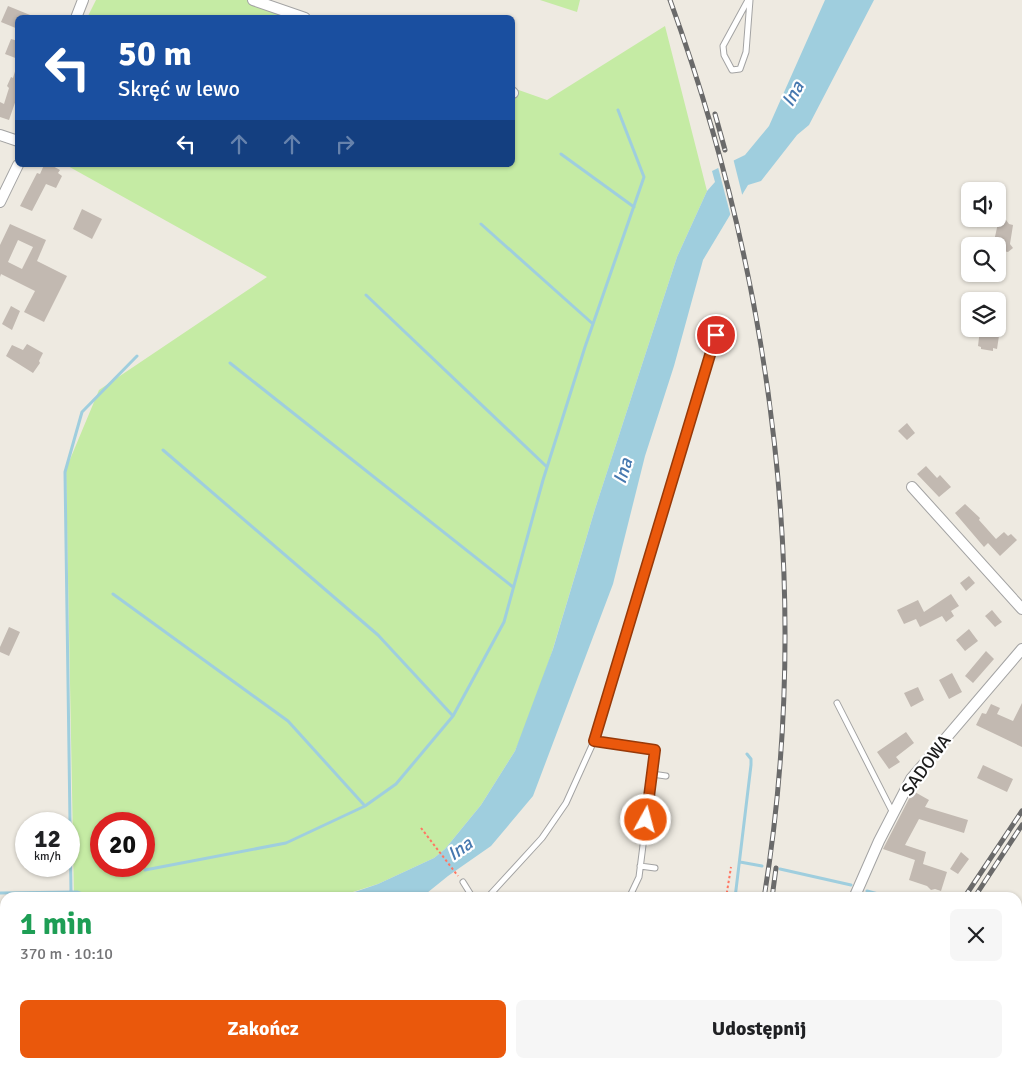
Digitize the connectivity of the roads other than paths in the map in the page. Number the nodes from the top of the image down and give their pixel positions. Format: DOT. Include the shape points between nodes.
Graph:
graph roads {
  1 [pos="83,0"];
  2 [pos="253,0"];
  3 [pos="749,0"];
  4 [pos="77,15"];
  5 [pos="296,15"];
  6 [pos="0,135"];
  7 [pos="15,140"];
  8 [pos="17,167"];
  9 [pos="0,202"];
  10 [pos="716,335"];
  11 [pos="912,487"];
  12 [pos="1022,609"];
  13 [pos="1022,650"];
  14 [pos="837,703"];
  15 [pos="594,741"];
  16 [pos="652,774"];
  17 [pos="666,776"];
  18 [pos="894,813"];
  19 [pos="646,820"];
  20 [pos="661,822"];
  21 [pos="640,866"];
  22 [pos="655,868"];
  23 [pos="463,882"];
  24 [pos="469,892"];
  25 [pos="492,892"];
  26 [pos="632,892"];
  27 [pos="857,892"];
  1 -- 4 [label="street"];
  2 -- 5 [label="street"];
  3 -- 3 [label="lane" via="724,46 724,55 732,70 740,70 746,52"];
  6 -- 7 [label="street"];
  8 -- 9 [label="street"];
  10 -- 15 [label="lane"];
  11 -- 12 [label="street"];
  13 -- 18 [label="street, SADOWA" via="911,779"];
  14 -- 18 [label="lane"];
  15 -- 16 [label="lane" via="655,750"];
  15 -- 25 [label="lane" via="561,810 542,838"];
  16 -- 17 [label="lane"];
  16 -- 19 [label="lane"];
  18 -- 27 [label="street, SADOWA"];
  19 -- 20 [label="lane"];
  19 -- 21 [label="lane"];
  21 -- 22 [label="lane"];
  21 -- 26 [label="lane"];
  23 -- 24 [label="lane"];
}
